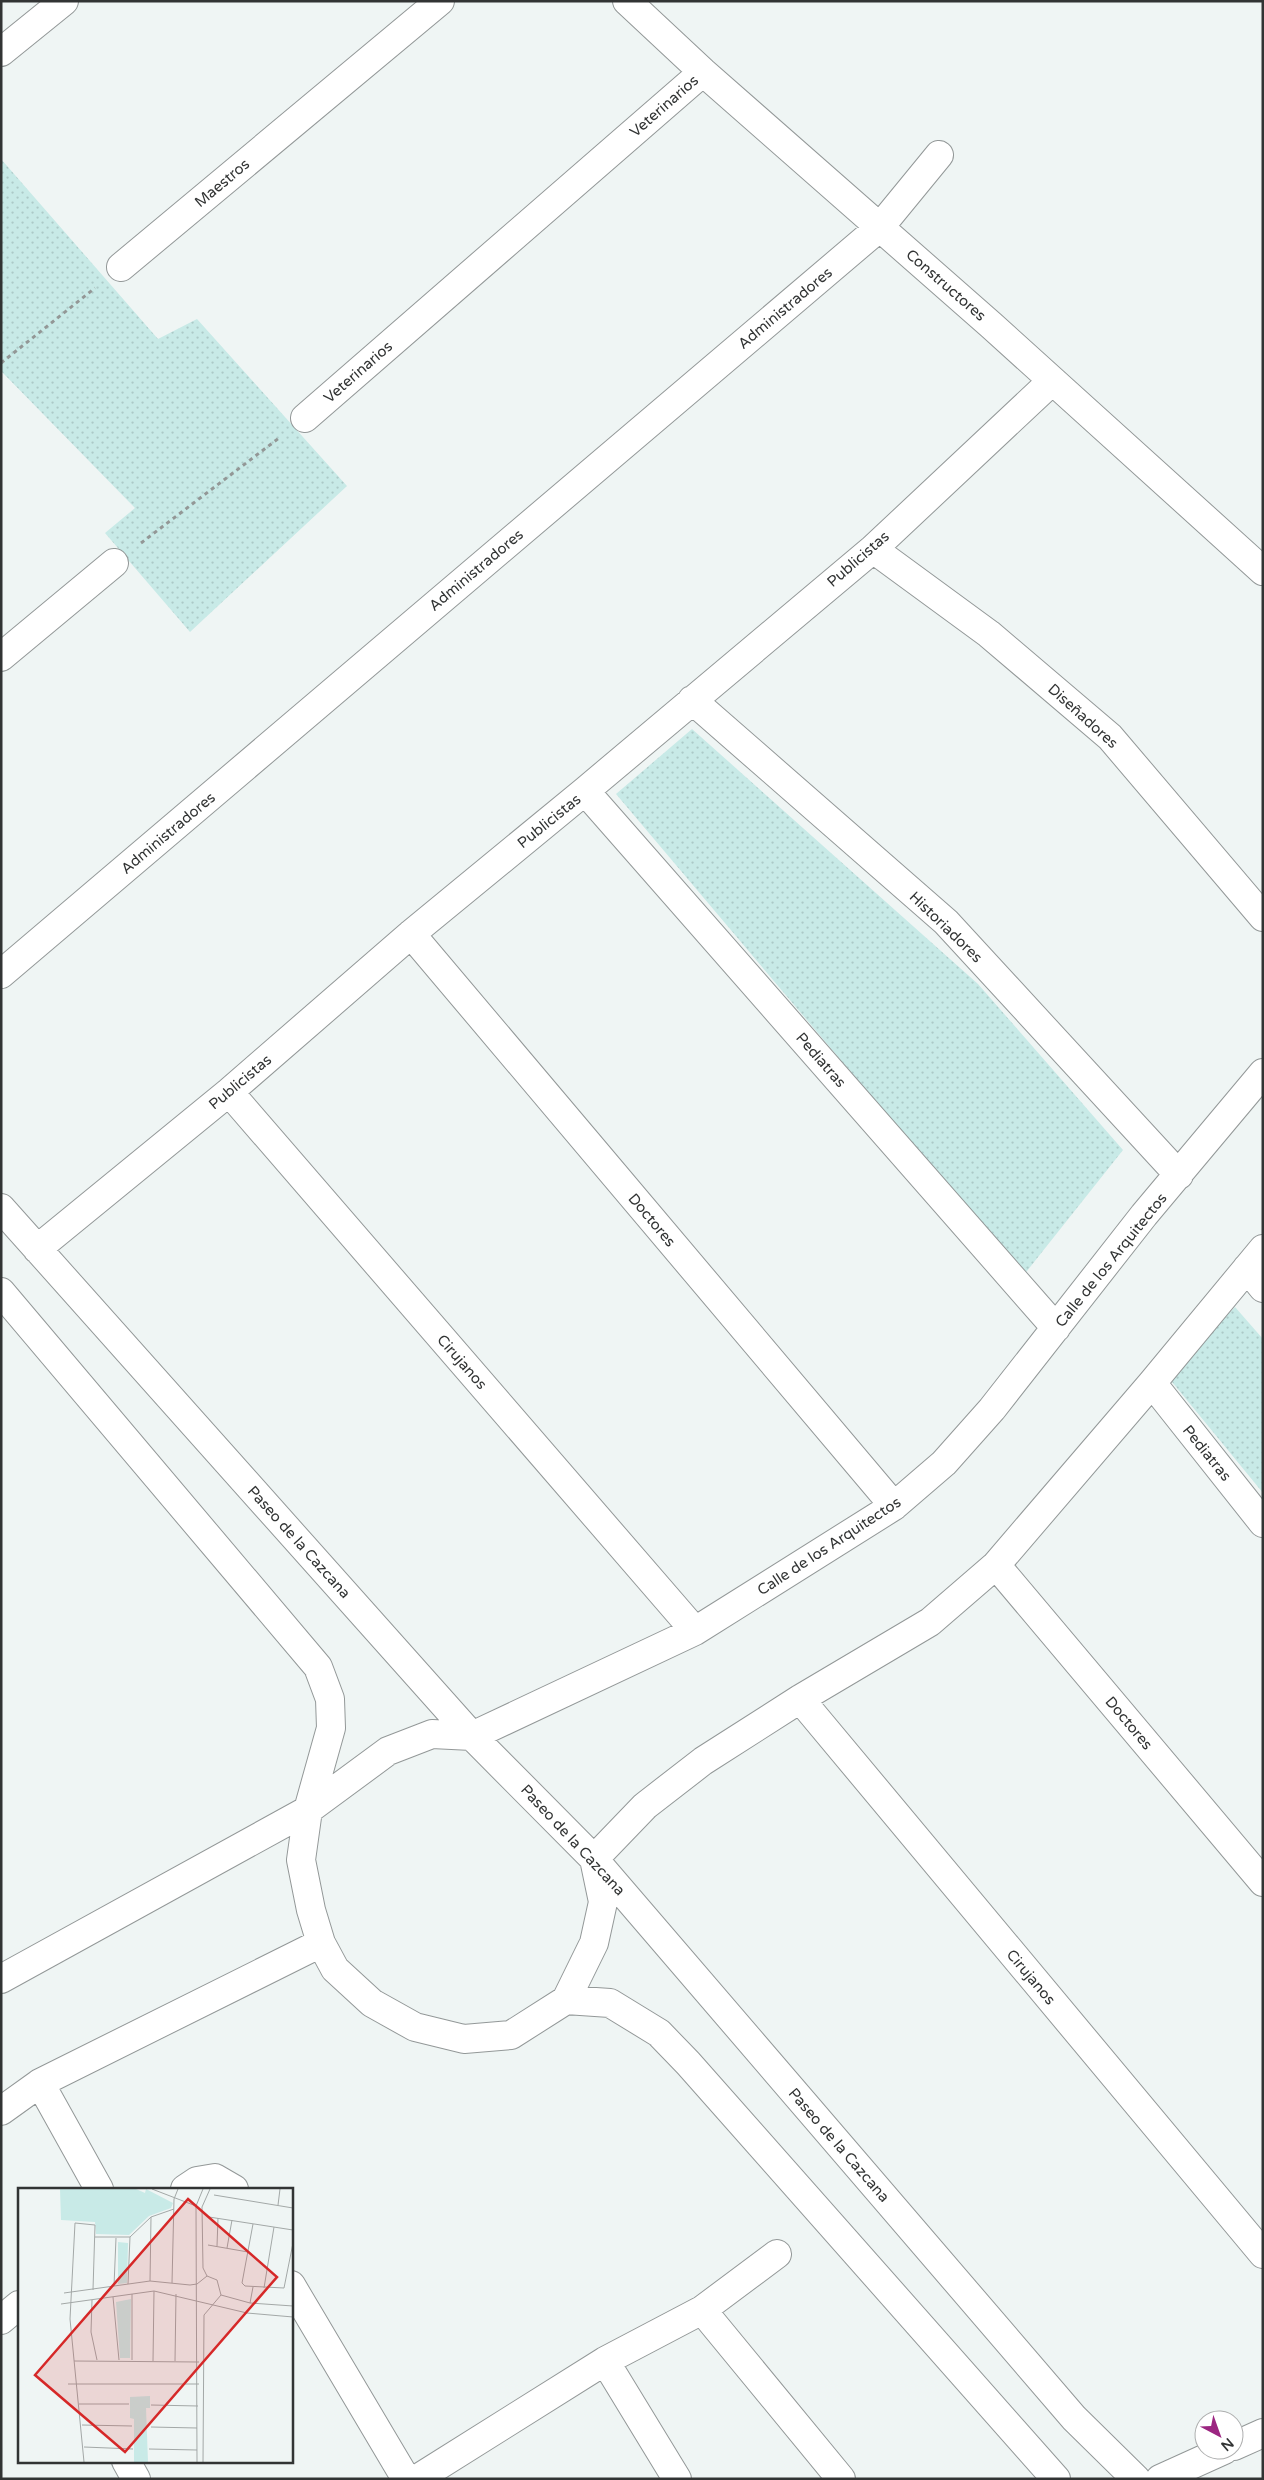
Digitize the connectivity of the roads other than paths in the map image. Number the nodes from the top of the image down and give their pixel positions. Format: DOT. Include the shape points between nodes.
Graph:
graph roads {
  1 [pos="64,1"];
  2 [pos="440,1"];
  3 [pos="627,1"];
  4 [pos="1,52"];
  5 [pos="703,72"];
  6 [pos="939,155"];
  7 [pos="880,227"];
  8 [pos="121,267"];
  9 [pos="1052,381"];
  10 [pos="305,418"];
  11 [pos="873,548"];
  12 [pos="114,564"];
  13 [pos="1263,571"];
  14 [pos="1,657"];
  15 [pos="692,700"];
  16 [pos="585,791"];
  17 [pos="1263,917"];
  18 [pos="411,934"];
  19 [pos="1,974"];
  20 [pos="1263,1073"];
  21 [pos="229,1092"];
  22 [pos="1179,1176"];
  23 [pos="1,1208"];
  24 [pos="37,1249"];
  25 [pos="1257,1268"];
  26 [pos="1,1292"];
  27 [pos="1056,1328"];
  28 [pos="1152,1384"];
  29 [pos="894,1506"];
  30 [pos="1263,1522"];
  31 [pos="996,1565"];
  32 [pos="695,1631"];
  33 [pos="800,1699"];
  34 [pos="472,1736"];
  35 [pos="308,1810"];
  36 [pos="594,1859"];
  37 [pos="1263,1882"];
  38 [pos="321,1943"];
  39 [pos="1,1979"];
  40 [pos="566,2000"];
  41 [pos="40,2083"];
  42 [pos="1,2111"];
  43 [pos="98,2188"];
  44 [pos="187,2188"];
  45 [pos="232,2188"];
  46 [pos="777,2254"];
  47 [pos="1263,2254"];
  48 [pos="292,2287"];
  49 [pos="18,2306"];
  50 [pos="702,2310"];
  51 [pos="1,2320"];
  52 [pos="605,2361"];
  53 [pos="1263,2433"];
  54 [pos="1244,2442"];
  55 [pos="1202,2460"];
  56 [pos="127,2462"];
  57 [pos="136,2479"];
  58 [pos="406,2479"];
  59 [pos="417,2479"];
  60 [pos="677,2479"];
  61 [pos="840,2479"];
  62 [pos="1056,2479"];
  63 [pos="1136,2479"];
  64 [pos="1160,2479"];
  1 -- 4 [label="street"];
  2 -- 8 [label="street, Maestros"];
  3 -- 5 [label="street, Constructores"];
  5 -- 7 [label="street, Constructores"];
  5 -- 10 [label="street, Veterinarios"];
  6 -- 7 [label="street, Administradores"];
  7 -- 9 [label="street, Constructores"];
  7 -- 19 [label="street, Administradores"];
  9 -- 11 [label="street, Publicistas"];
  9 -- 13 [label="street, Constructores"];
  11 -- 15 [label="street, Publicistas"];
  11 -- 17 [label="street, Diseñadores" via="989,634 1110,737"];
  12 -- 14 [label="street"];
  15 -- 16 [label="street, Publicistas"];
  15 -- 22 [label="street, Historiadores" via="946,922"];
  16 -- 18 [label="street, Publicistas"];
  16 -- 27 [label="street, Pediatras"];
  18 -- 21 [label="street, Publicistas"];
  18 -- 29 [label="street, Doctores"];
  20 -- 22 [label="street, Calle de los Arquitectos"];
  21 -- 24 [label="street, Publicistas"];
  21 -- 32 [label="street, Cirujanos"];
  22 -- 27 [label="street, Calle de los Arquitectos" via="1144,1215"];
  23 -- 24 [label="street, Paseo de la Cazcana"];
  24 -- 34 [label="street, Paseo de la Cazcana"];
  25 -- 28 [label="street"];
  26 -- 35 [label="street" via="318,1667 330,1699 331,1728"];
  27 -- 29 [label="street, Calle de los Arquitectos" via="956,1449"];
  28 -- 30 [label="street, Pediatras"];
  28 -- 31 [label="street"];
  29 -- 32 [label="street, Calle de los Arquitectos"];
  31 -- 33 [label="street" via="930,1622"];
  31 -- 37 [label="street, Doctores"];
  32 -- 34 [label="street, Calle de los Arquitectos"];
  33 -- 36 [label="street" via="703,1761 645,1806"];
  33 -- 47 [label="street, Cirujanos"];
  34 -- 35 [label="street" via="432,1734 388,1751"];
  34 -- 36 [label="street, Paseo de la Cazcana"];
  35 -- 38 [label="street" via="301,1860 310,1910"];
  35 -- 39 [label="street"];
  36 -- 40 [label="street" via="603,1902 594,1943"];
  36 -- 63 [label="street, Paseo de la Cazcana" via="1074,2418"];
  38 -- 40 [label="street" via="335,1969 372,2003 415,2026 464,2040 511,2035"];
  38 -- 41 [label="street"];
  40 -- 62 [label="street" via="610,2003 659,2034"];
  41 -- 42 [label="street"];
  41 -- 43 [label="street"];
  44 -- 45 [label="street" via="198,2181 216,2178"];
  46 -- 50 [label="street"];
  48 -- 58 [label="street"];
  49 -- 51 [label="street"];
  50 -- 52 [label="street"];
  50 -- 61 [label="street"];
  52 -- 59 [label="street"];
  52 -- 60 [label="street"];
  53 -- 54 [label="street"];
  55 -- 64 [label="street"];
  56 -- 57 [label="street"];
}
